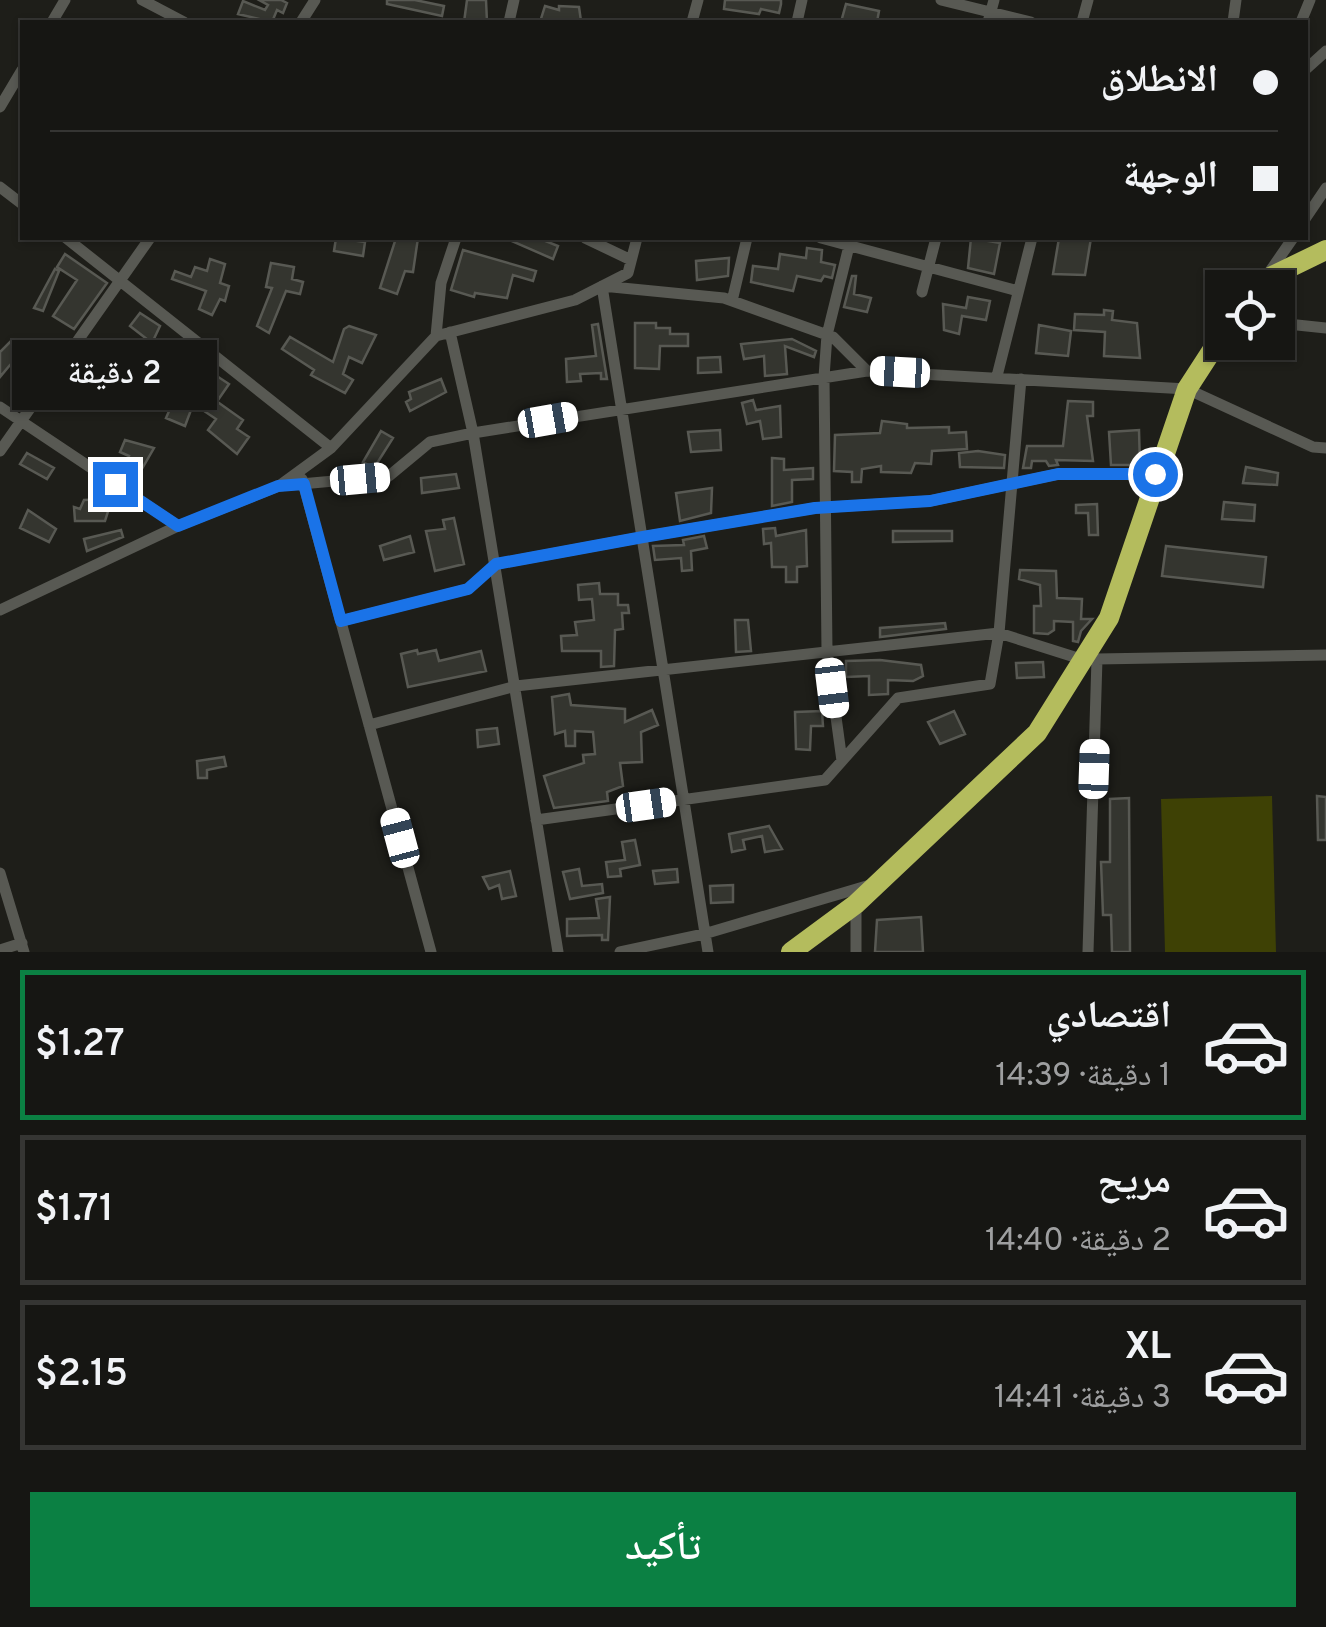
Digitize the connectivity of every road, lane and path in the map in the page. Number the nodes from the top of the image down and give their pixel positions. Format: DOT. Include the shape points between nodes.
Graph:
graph roads {
  1 [pos="142,0"];
  2 [pos="940,0"];
  3 [pos="991,12"];
  4 [pos="180,20"];
  5 [pos="1023,20"];
  6 [pos="20,73"];
  7 [pos="0,107"];
  8 [pos="0,186"];
  9 [pos="1326,188"];
  10 [pos="20,202"];
  11 [pos="1308,215"];
  12 [pos="69,240"];
  13 [pos="149,240"];
  14 [pos="455,240"];
  15 [pos="590,240"];
  16 [pos="637,240"];
  17 [pos="747,240"];
  18 [pos="935,240"];
  19 [pos="1031,240"];
  20 [pos="1291,240"];
  21 [pos="850,241"];
  22 [pos="1326,250"];
  23 [pos="632,260"];
  24 [pos="928,267"];
  25 [pos="1270,270"];
  26 [pos="1288,270"];
  27 [pos="120,280"];
  28 [pos="602,286"];
  29 [pos="1018,291"];
  30 [pos="922,292"];
  31 [pos="732,301"];
  32 [pos="1295,324"];
  33 [pos="1326,328"];
  34 [pos="450,332"];
  35 [pos="827,335"];
  36 [pos="436,336"];
  37 [pos="1205,360"];
  38 [pos="867,370"];
  39 [pos="997,376"];
  40 [pos="824,377"];
  41 [pos="1021,379"];
  42 [pos="1187,389"];
  43 [pos="0,407"];
  44 [pos="622,407"];
  45 [pos="20,422"];
  46 [pos="474,433"];
  47 [pos="331,448"];
  48 [pos="1326,448"];
  49 [pos="0,451"];
  50 [pos="1155,474"];
  51 [pos="302,477"];
  52 [pos="1012,484"];
  53 [pos="826,508"];
  54 [pos="178,526"];
  55 [pos="643,537"];
  56 [pos="496,564"];
  57 [pos="0,610"];
  58 [pos="341,621"];
  59 [pos="1000,633"];
  60 [pos="827,652"];
  61 [pos="1326,655"];
  62 [pos="1091,660"];
  63 [pos="664,669"];
  64 [pos="516,686"];
  65 [pos="369,725"];
  66 [pos="842,761"];
  67 [pos="682,800"];
  68 [pos="536,820"];
  69 [pos="0,874"];
  70 [pos="879,882"];
  71 [pos="856,904"];
  72 [pos="704,934"];
  73 [pos="23,947"];
  74 [pos="0,950"];
  75 [pos="431,952"];
  76 [pos="558,952"];
  77 [pos="620,952"];
  78 [pos="708,952"];
  79 [pos="790,952"];
  80 [pos="856,952"];
  81 [pos="1088,952"];
  1 -- 4 [label="street"];
  2 -- 3 [label="street"];
  3 -- 5 [label="street"];
  6 -- 7 [label="street"];
  8 -- 10 [label="street"];
  9 -- 11 [label="street"];
  12 -- 27 [label="street"];
  13 -- 27 [label="street"];
  14 -- 36 [label="street" via="441,283"];
  15 -- 23 [label="street"];
  16 -- 23 [label="street"];
  17 -- 31 [label="street"];
  18 -- 24 [label="street"];
  19 -- 29 [label="street"];
  20 -- 25 [label="street"];
  21 -- 24 [label="street"];
  21 -- 35 [label="street"];
  22 -- 26 [label="highway"];
  23 -- 28 [label="street" via="628,273"];
  24 -- 29 [label="street"];
  24 -- 30 [label="street"];
  27 -- 45 [label="street"];
  27 -- 47 [label="street"];
  28 -- 31 [label="street"];
  28 -- 34 [label="street" via="575,300"];
  28 -- 44 [label="street"];
  29 -- 39 [label="street"];
  31 -- 35 [label="street"];
  32 -- 33 [label="street"];
  34 -- 36 [label="street"];
  34 -- 46 [label="street"];
  35 -- 38 [label="street"];
  35 -- 40 [label="street"];
  36 -- 47 [label="street"];
  37 -- 42 [label="highway"];
  38 -- 39 [label="street"];
  38 -- 40 [label="street"];
  39 -- 41 [label="street"];
  40 -- 44 [label="street"];
  40 -- 53 [label="street"];
  41 -- 42 [label="street"];
  41 -- 52 [label="street"];
  42 -- 48 [label="street"];
  42 -- 50 [label="highway"];
  43 -- 45 [label="street"];
  44 -- 46 [label="street"];
  44 -- 55 [label="street"];
  45 -- 49 [label="street"];
  45 -- 54 [label="street"];
  46 -- 51 [label="street" via="430,442 389,476"];
  46 -- 56 [label="street"];
  47 -- 51 [label="street"];
  50 -- 52 [label="street" via="1058,474"];
  50 -- 62 [label="highway" via="1128,569"];
  51 -- 54 [label="street"];
  51 -- 58 [label="street"];
  52 -- 53 [label="street" via="930,501"];
  52 -- 59 [label="street"];
  53 -- 55 [label="street"];
  53 -- 60 [label="street"];
  54 -- 57 [label="street"];
  55 -- 56 [label="street"];
  55 -- 63 [label="street"];
  56 -- 58 [label="street" via="468,589"];
  56 -- 64 [label="street"];
  58 -- 65 [label="street"];
  59 -- 60 [label="street"];
  59 -- 62 [label="street"];
  59 -- 66 [label="street" via="990,684 898,698"];
  60 -- 63 [label="street"];
  60 -- 66 [label="street"];
  61 -- 62 [label="street"];
  62 -- 70 [label="highway" via="1037,733"];
  62 -- 81 [label="street"];
  63 -- 64 [label="street"];
  63 -- 67 [label="street"];
  64 -- 65 [label="street"];
  64 -- 68 [label="street"];
  65 -- 75 [label="street"];
  66 -- 67 [label="street" via="825,780"];
  67 -- 68 [label="street"];
  67 -- 72 [label="street"];
  68 -- 76 [label="street"];
  69 -- 73 [label="street"];
  70 -- 71 [label="highway"];
  70 -- 72 [label="street"];
  71 -- 79 [label="highway"];
  71 -- 80 [label="street"];
  72 -- 77 [label="street"];
  72 -- 78 [label="street"];
  73 -- 74 [label="street"];
}
